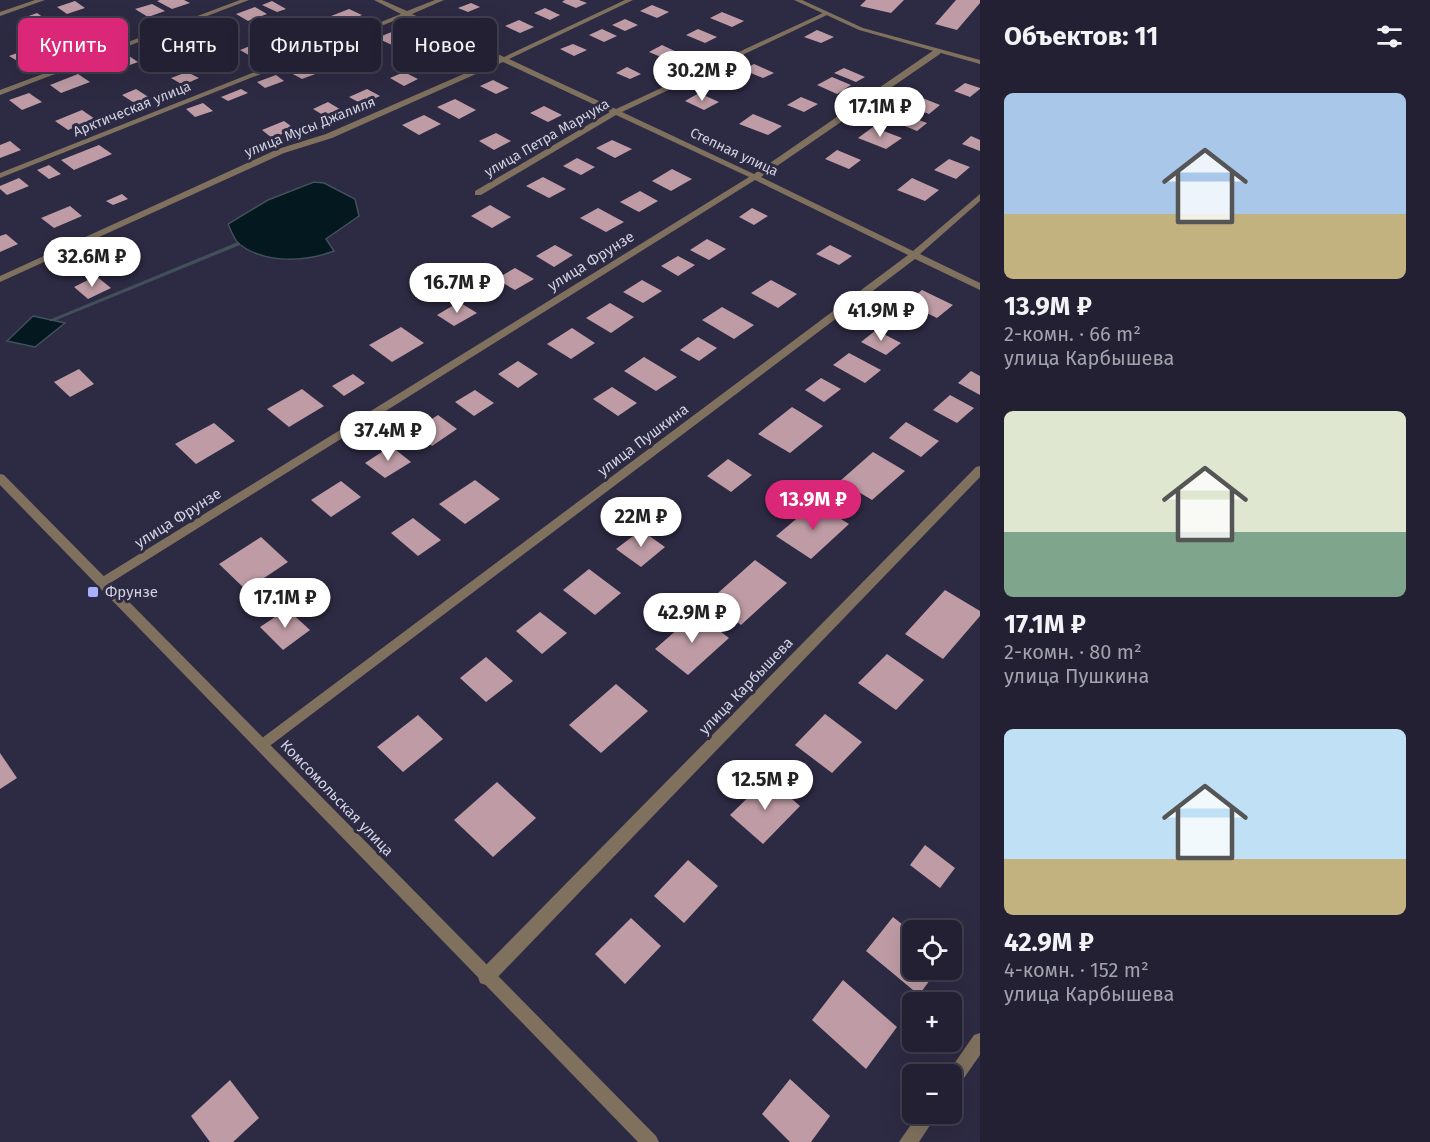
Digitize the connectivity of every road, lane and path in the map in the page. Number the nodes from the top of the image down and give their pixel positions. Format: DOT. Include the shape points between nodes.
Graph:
graph roads {
  1 [pos="42,0"];
  2 [pos="246,0"];
  3 [pos="377,0"];
  4 [pos="441,0"];
  5 [pos="630,0"];
  6 [pos="797,0"];
  7 [pos="0,14"];
  8 [pos="406,14"];
  9 [pos="825,14"];
  10 [pos="937,52"];
  11 [pos="504,59"];
  12 [pos="980,62"];
  13 [pos="0,93"];
  14 [pos="616,112"];
  15 [pos="0,176"];
  16 [pos="755,177"];
  17 [pos="478,193"];
  18 [pos="980,197"];
  19 [pos="915,254"];
  20 [pos="0,279"];
  21 [pos="980,286"];
  22 [pos="980,470"];
  23 [pos="0,478"];
  24 [pos="103,582"];
  25 [pos="263,745"];
  26 [pos="486,976"];
  27 [pos="980,1041"];
  28 [pos="962,1066"];
  29 [pos="921,1124"];
  30 [pos="650,1142"];
  31 [pos="908,1142"];
  1 -- 7 [label="street"];
  2 -- 13 [label="street"];
  3 -- 8 [label="street, Степная улица"];
  4 -- 8 [label="street, Арктическая улица"];
  5 -- 11 [label="street, улица Мусы Джалиля"];
  6 -- 9 [label="street"];
  8 -- 11 [label="street, Степная улица"];
  8 -- 15 [label="street, Арктическая улица"];
  9 -- 10 [label="street"];
  9 -- 14 [label="street, улица Петра Марчука"];
  10 -- 12 [label="street"];
  10 -- 16 [label="street, улица Фрунзе"];
  11 -- 14 [label="street, Степная улица"];
  11 -- 20 [label="street, улица Мусы Джалиля" via="329,136 281,151"];
  14 -- 16 [label="street, Степная улица"];
  14 -- 17 [label="street, улица Петра Марчука"];
  16 -- 19 [label="street, Степная улица"];
  16 -- 24 [label="street, улица Фрунзе"];
  18 -- 19 [label="street, улица Пушкина"];
  19 -- 21 [label="street, Степная улица"];
  19 -- 25 [label="street, улица Пушкина"];
  22 -- 26 [label="street, улица Карбышева"];
  23 -- 24 [label="street, Комсомольская улица"];
  24 -- 25 [label="street, Комсомольская улица"];
  25 -- 26 [label="street, Комсомольская улица"];
  26 -- 30 [label="street, Комсомольская улица"];
  27 -- 28 [label="street"];
  29 -- 31 [label="street"];
}
